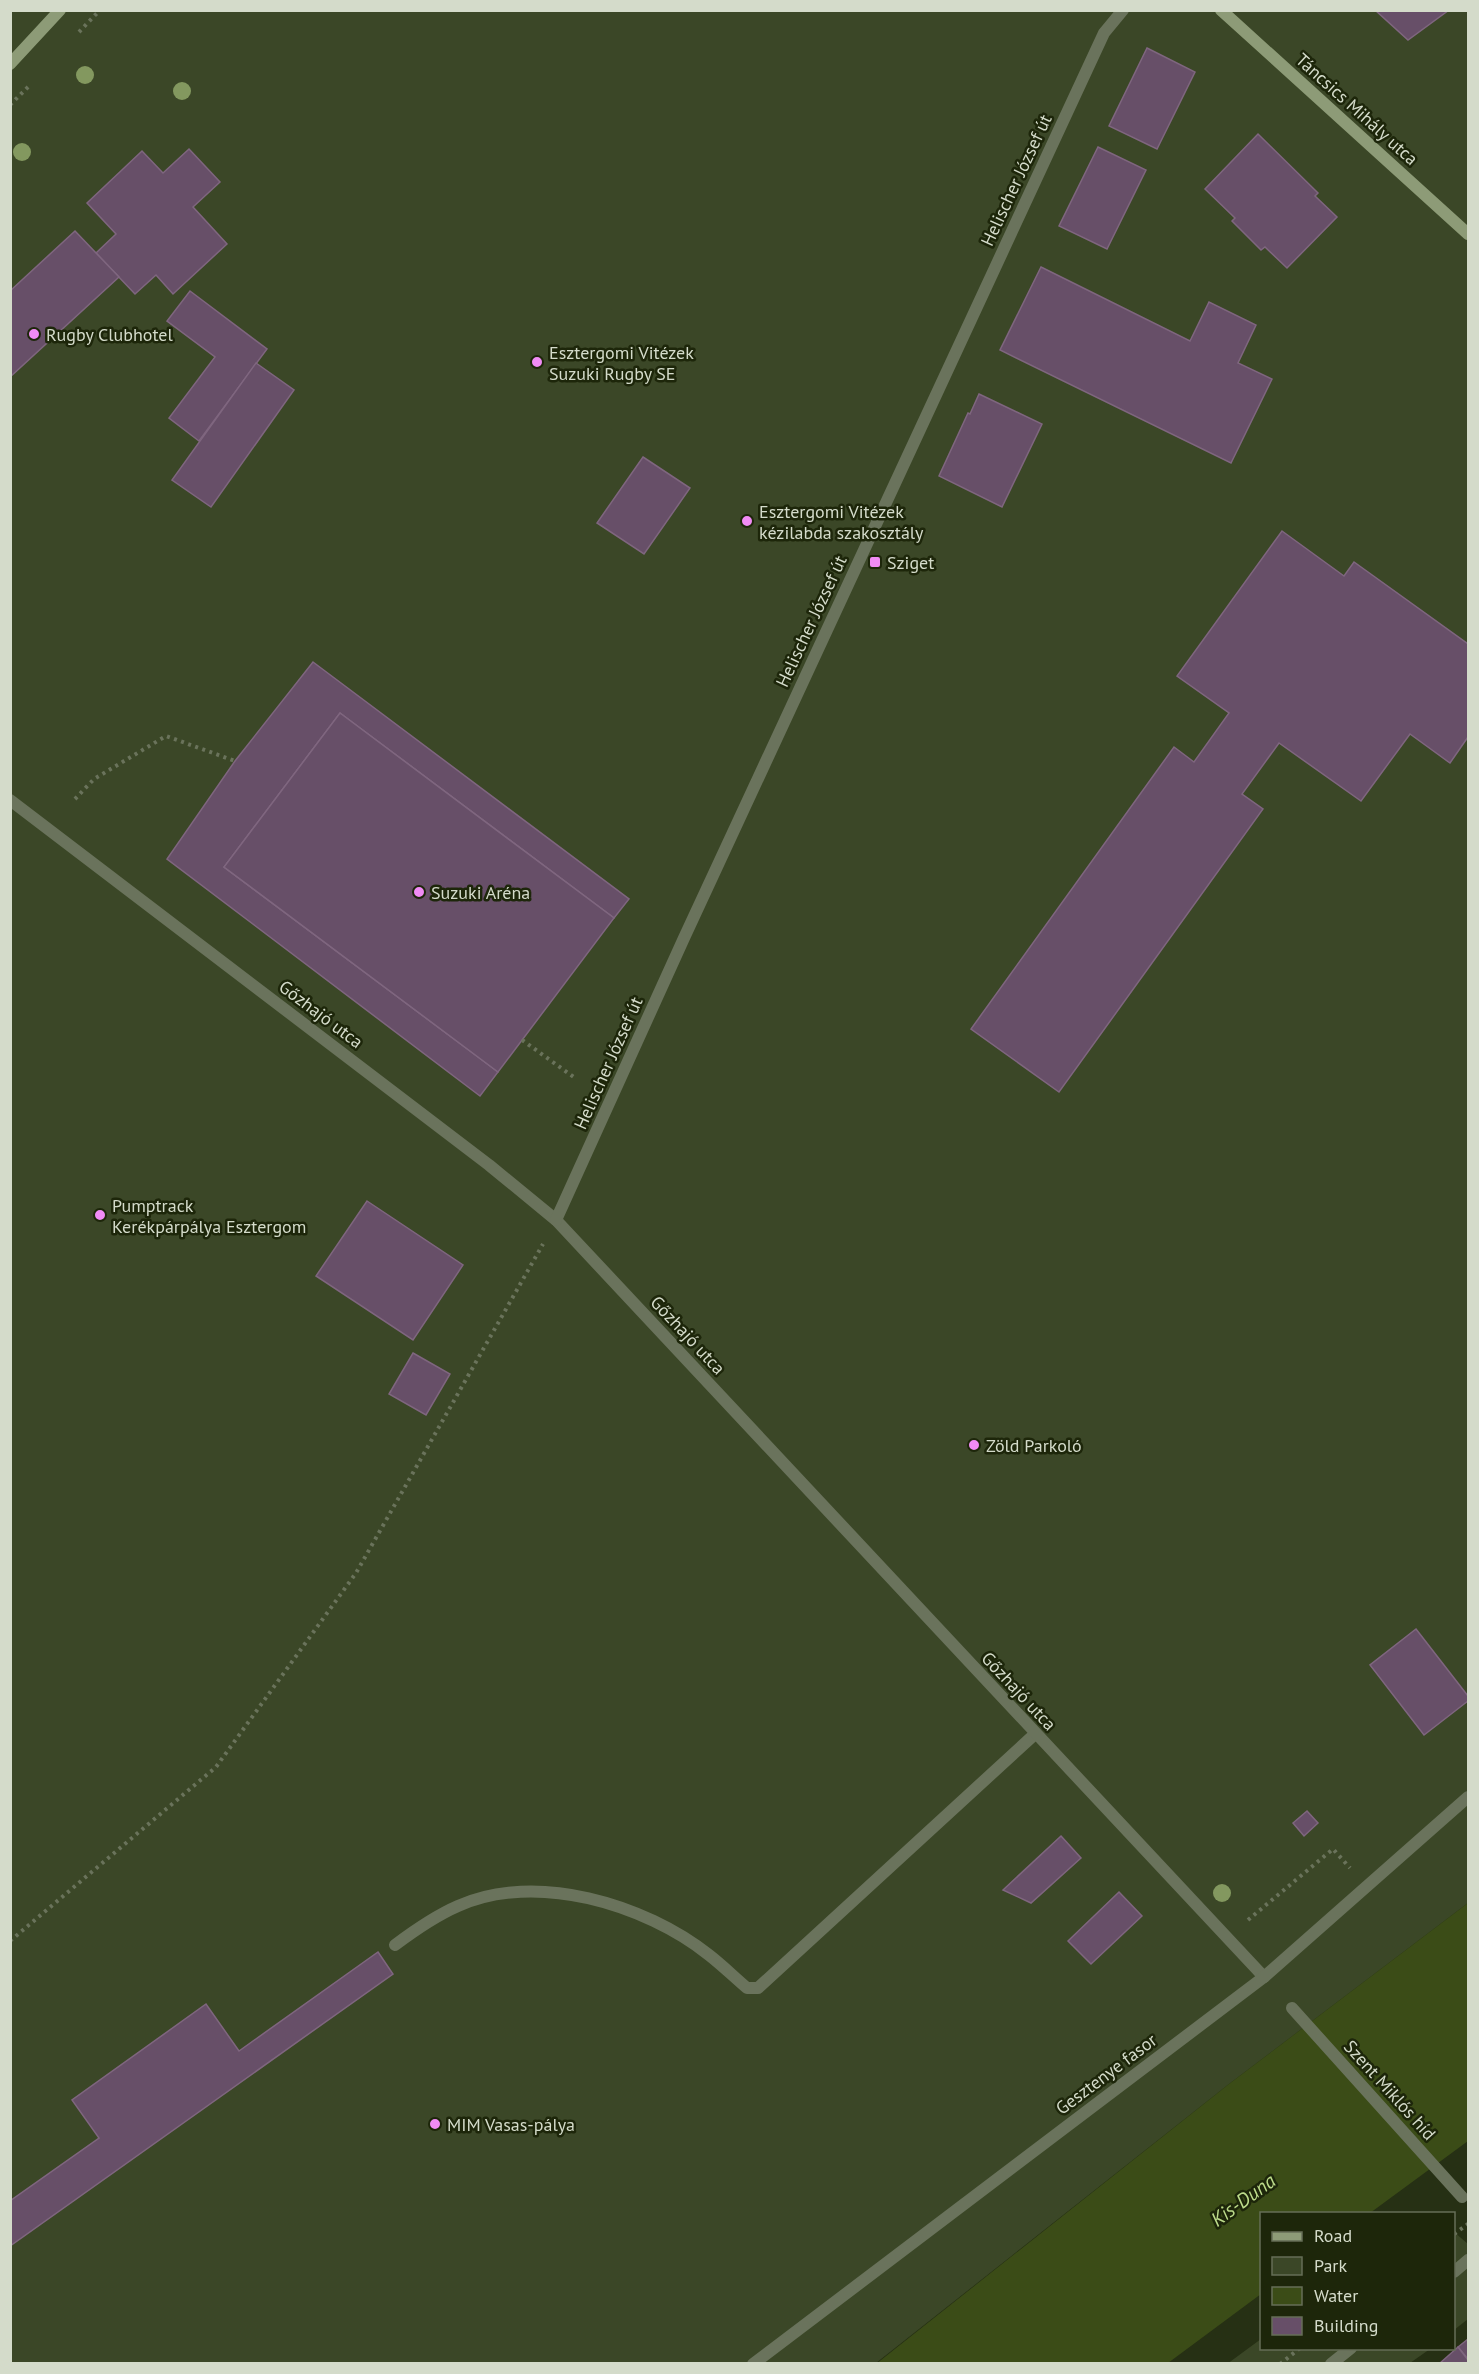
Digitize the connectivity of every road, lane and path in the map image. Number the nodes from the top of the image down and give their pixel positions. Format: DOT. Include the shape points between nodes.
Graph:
graph roads {
  1 [pos="60,10"];
  2 [pos="1123,10"];
  3 [pos="1221,10"];
  4 [pos="10,64"];
  5 [pos="1468,234"];
  6 [pos="235,761"];
  7 [pos="75,799"];
  8 [pos="10,800"];
  9 [pos="522,1040"];
  10 [pos="575,1078"];
  11 [pos="556,1220"];
  12 [pos="1035,1734"];
  13 [pos="1468,1797"];
  14 [pos="1366,1886"];
  15 [pos="1227,1938"];
  16 [pos="10,1941"];
  17 [pos="395,1945"];
  18 [pos="1264,1977"];
  19 [pos="1292,2008"];
  20 [pos="1462,2197"];
  21 [pos="1468,2223"];
  22 [pos="1455,2233"];
  23 [pos="1468,2260"];
  24 [pos="1455,2271"];
  25 [pos="1299,2350"];
  26 [pos="1350,2350"];
  27 [pos="753,2364"];
  28 [pos="1280,2364"];
  29 [pos="1330,2364"];
  1 -- 4 [label="street"];
  2 -- 11 [label="street, Helischer József út" via="1104,33"];
  3 -- 5 [label="street, Táncsics Mihály utca"];
  6 -- 7 [label="path" via="166,736 94,779"];
  8 -- 11 [label="street, Gőzhajó utca"];
  9 -- 10 [label="path"];
  11 -- 12 [label="street, Gőzhajó utca"];
  11 -- 16 [label="path" via="356,1573 216,1767"];
  12 -- 15 [label="street, Gőzhajó utca"];
  12 -- 17 [label="street" via="758,1988 747,1988 707,1954 624,1908 584,1896 551,1892 489,1896 459,1905"];
  13 -- 14 [label="street, Gesztenye fasor"];
  14 -- 15 [label="path" via="1333,1848"];
  14 -- 18 [label="street, Gesztenye fasor"];
  15 -- 18 [label="street, Gőzhajó utca"];
  18 -- 27 [label="street, Gesztenye fasor"];
  19 -- 20 [label="street, Szent Miklós híd"];
  21 -- 22 [label="path"];
  23 -- 24 [label="street"];
  25 -- 28 [label="path"];
  26 -- 29 [label="street"];
}
